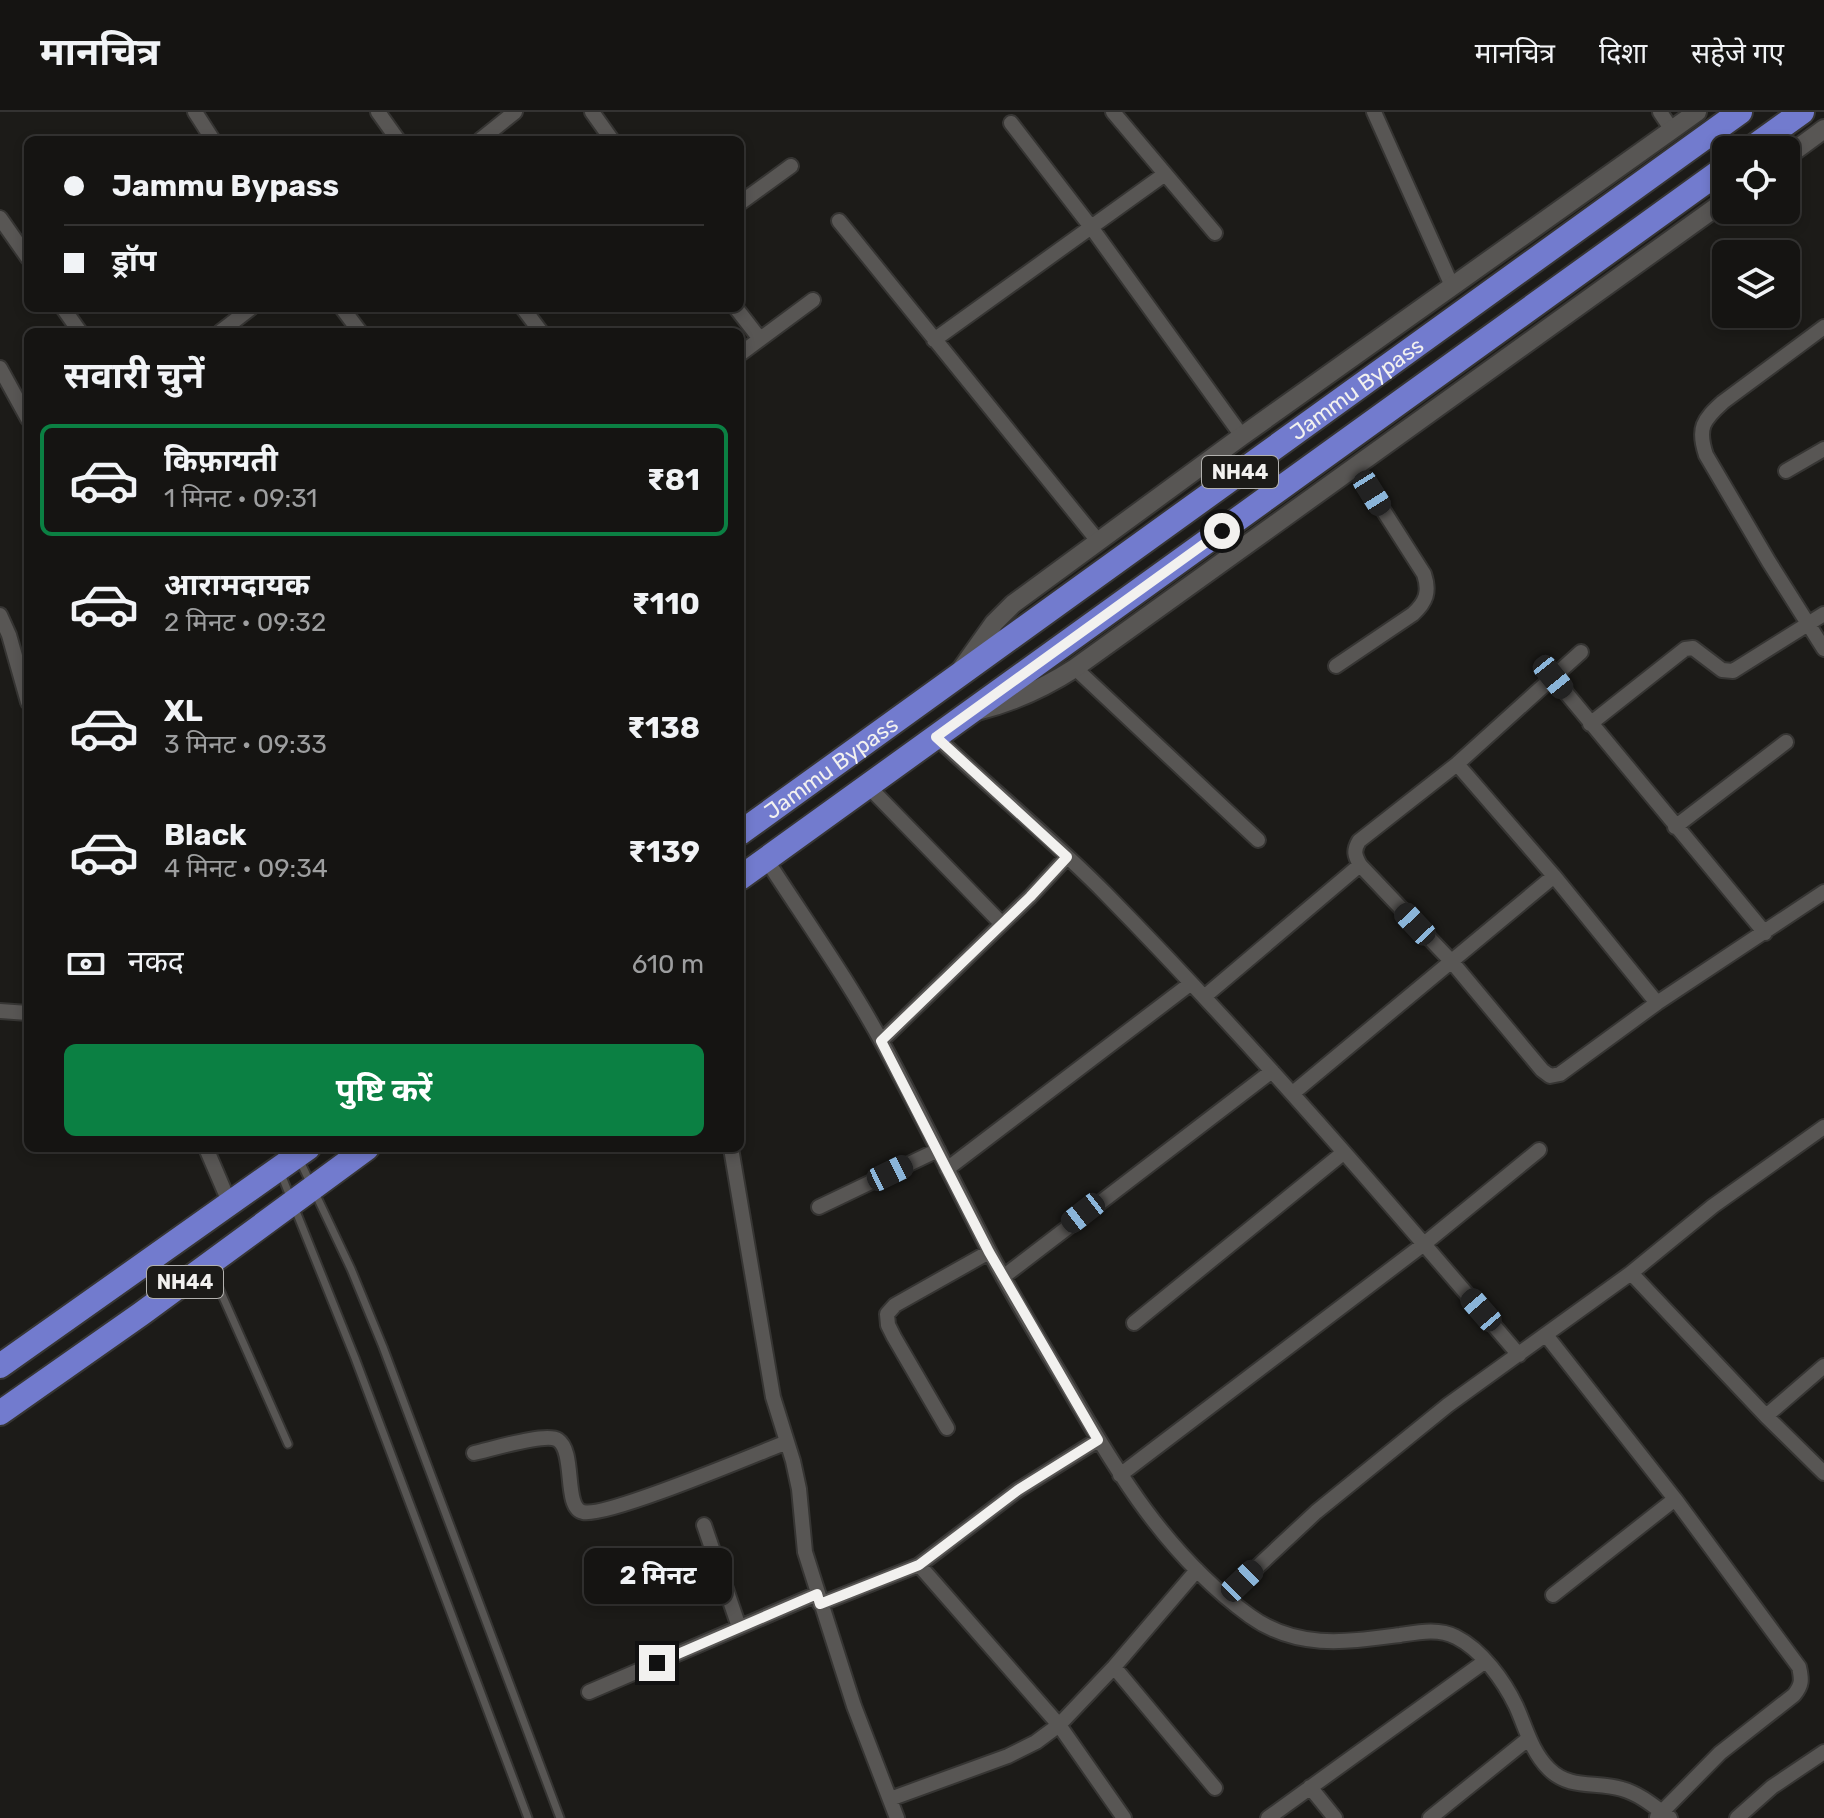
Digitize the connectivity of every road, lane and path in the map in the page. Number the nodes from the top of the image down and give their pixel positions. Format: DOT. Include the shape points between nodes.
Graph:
graph roads {
  1 [pos="195,112"];
  2 [pos="378,112"];
  3 [pos="515,112"];
  4 [pos="592,112"];
  5 [pos="1113,112"];
  6 [pos="1374,112"];
  7 [pos="1660,112"];
  8 [pos="1697,112"];
  9 [pos="1740,112"];
  10 [pos="1802,112"];
  11 [pos="1011,123"];
  12 [pos="1824,129"];
  13 [pos="1672,130"];
  14 [pos="210,136"];
  15 [pos="395,136"];
  16 [pos="485,136"];
  17 [pos="609,136"];
  18 [pos="1769,136"];
  19 [pos="1800,147"];
  20 [pos="791,166"];
  21 [pos="1165,174"];
  22 [pos="1712,177"];
  23 [pos="744,200"];
  24 [pos="1712,210"];
  25 [pos="839,221"];
  26 [pos="2,226"];
  27 [pos="1091,227"];
  28 [pos="1215,233"];
  29 [pos="24,253"];
  30 [pos="1452,286"];
  31 [pos="813,300"];
  32 [pos="246,312"];
  33 [pos="739,312"];
  34 [pos="1824,327"];
  35 [pos="225,328"];
  36 [pos="760,339"];
  37 [pos="934,340"];
  38 [pos="744,351"];
  39 [pos="0,368"];
  40 [pos="24,412"];
  41 [pos="1242,436"];
  42 [pos="1824,449"];
  43 [pos="1355,466"];
  44 [pos="1786,471"];
  45 [pos="1098,541"];
  46 [pos="1824,614"];
  47 [pos="0,615"];
  48 [pos="1808,625"];
  49 [pos="1824,649"];
  50 [pos="1581,652"];
  51 [pos="1336,666"];
  52 [pos="1075,668"];
  53 [pos="956,677"];
  54 [pos="1553,677"];
  55 [pos="24,688"];
  56 [pos="970,712"];
  57 [pos="1590,724"];
  58 [pos="936,737"];
  59 [pos="1786,742"];
  60 [pos="1457,764"];
  61 [pos="868,786"];
  62 [pos="1675,827"];
  63 [pos="744,830"];
  64 [pos="1258,840"];
  65 [pos="1067,857"];
  66 [pos="766,859"];
  67 [pos="1360,865"];
  68 [pos="744,875"];
  69 [pos="1554,876"];
  70 [pos="1824,892"];
  71 [pos="1002,924"];
  72 [pos="1765,933"];
  73 [pos="1452,962"];
  74 [pos="1190,984"];
  75 [pos="1204,997"];
  76 [pos="1657,1003"];
  77 [pos="0,1011"];
  78 [pos="24,1013"];
  79 [pos="881,1041"];
  80 [pos="1272,1071"];
  81 [pos="1293,1093"];
  82 [pos="1824,1127"];
  83 [pos="938,1150"];
  84 [pos="1539,1150"];
  85 [pos="208,1152"];
  86 [pos="361,1152"];
  87 [pos="732,1152"];
  88 [pos="1343,1153"];
  89 [pos="295,1158"];
  90 [pos="947,1169"];
  91 [pos="302,1195"];
  92 [pos="230,1204"];
  93 [pos="819,1207"];
  94 [pos="1424,1244"];
  95 [pos="989,1252"];
  96 [pos="208,1264"];
  97 [pos="1631,1273"];
  98 [pos="1003,1277"];
  99 [pos="1134,1323"];
  100 [pos="1546,1335"];
  101 [pos="1519,1355"];
  102 [pos="0,1366"];
  103 [pos="1824,1366"];
  104 [pos="0,1413"];
  105 [pos="1766,1416"];
  106 [pos="947,1428"];
  107 [pos="1098,1440"];
  108 [pos="787,1442"];
  109 [pos="288,1444"];
  110 [pos="474,1453"];
  111 [pos="1824,1473"];
  112 [pos="1120,1475"];
  113 [pos="1675,1499"];
  114 [pos="704,1525"];
  115 [pos="919,1565"];
  116 [pos="1197,1570"];
  117 [pos="1553,1595"];
  118 [pos="1226,1596"];
  119 [pos="818,1599"];
  120 [pos="739,1627"];
  121 [pos="1484,1662"];
  122 [pos="1114,1667"];
  123 [pos="589,1692"];
  124 [pos="1059,1725"];
  125 [pos="1528,1739"];
  126 [pos="1824,1752"];
  127 [pos="1310,1787"];
  128 [pos="1215,1788"];
  129 [pos="890,1799"];
  130 [pos="1663,1816"];
  131 [pos="528,1818"];
  132 [pos="560,1818"];
  133 [pos="897,1818"];
  134 [pos="1124,1818"];
  135 [pos="1268,1818"];
  136 [pos="1335,1818"];
  137 [pos="1430,1818"];
  138 [pos="1737,1818"];
  1 -- 14 [label="street"];
  2 -- 15 [label="street"];
  3 -- 16 [label="street"];
  4 -- 17 [label="street"];
  5 -- 21 [label="street"];
  6 -- 30 [label="street"];
  7 -- 13 [label="street"];
  8 -- 13 [label="street"];
  9 -- 53 [label="highway, Jammu Bypass / NH44"];
  10 -- 18 [label="highway"];
  11 -- 27 [label="street"];
  12 -- 19 [label="street"];
  13 -- 30 [label="street"];
  20 -- 23 [label="street"];
  21 -- 27 [label="street"];
  21 -- 28 [label="street"];
  22 -- 56 [label="highway, Jammu Bypass / NH44"];
  24 -- 43 [label="street"];
  25 -- 37 [label="street"];
  26 -- 29 [label="street"];
  27 -- 37 [label="street"];
  27 -- 41 [label="street"];
  30 -- 41 [label="street"];
  31 -- 36 [label="street"];
  32 -- 35 [label="street"];
  33 -- 36 [label="street"];
  34 -- 48 [label="street" via="1723,402 1701,427 1706,455"];
  36 -- 38 [label="street"];
  37 -- 45 [label="street"];
  39 -- 40 [label="street"];
  41 -- 45 [label="street"];
  42 -- 44 [label="street"];
  43 -- 51 [label="street" via="1428,586 1413,614"];
  43 -- 52 [label="street"];
  45 -- 53 [label="street" via="1013,604"];
  46 -- 48 [label="street"];
  47 -- 55 [label="street"];
  48 -- 49 [label="street"];
  48 -- 57 [label="street" via="1733,671 1722,670 1693,648 1685,649"];
  50 -- 54 [label="street"];
  52 -- 56 [label="street" via="1010,703"];
  52 -- 64 [label="street"];
  53 -- 63 [label="highway, Jammu Bypass / NH44"];
  54 -- 57 [label="street"];
  54 -- 60 [label="street"];
  56 -- 58 [label="highway, Jammu Bypass / NH44"];
  57 -- 62 [label="street"];
  58 -- 61 [label="highway, Jammu Bypass / NH44"];
  58 -- 65 [label="street"];
  59 -- 62 [label="street"];
  60 -- 67 [label="street" via="1359,841 1355,856"];
  60 -- 69 [label="street"];
  61 -- 66 [label="highway, Jammu Bypass / NH44"];
  61 -- 71 [label="street"];
  62 -- 72 [label="street"];
  65 -- 71 [label="street"];
  65 -- 74 [label="street"];
  66 -- 68 [label="highway, Jammu Bypass / NH44"];
  66 -- 79 [label="street"];
  67 -- 73 [label="street"];
  67 -- 75 [label="street"];
  69 -- 73 [label="street"];
  69 -- 76 [label="street"];
  70 -- 72 [label="street"];
  71 -- 79 [label="street"];
  72 -- 76 [label="street"];
  73 -- 76 [label="street" via="1550,1076"];
  73 -- 81 [label="street"];
  74 -- 75 [label="street"];
  74 -- 90 [label="street"];
  75 -- 80 [label="street"];
  77 -- 78 [label="street"];
  79 -- 83 [label="street"];
  80 -- 81 [label="street"];
  80 -- 98 [label="street"];
  81 -- 88 [label="street"];
  82 -- 97 [label="street"];
  83 -- 90 [label="street"];
  83 -- 93 [label="street"];
  84 -- 94 [label="street"];
  85 -- 92 [label="street"];
  86 -- 91 [label="highway, NH44"];
  87 -- 108 [label="street" via="773,1397"];
  88 -- 94 [label="street"];
  88 -- 99 [label="street"];
  89 -- 91 [label="lane"];
  89 -- 91 [label="lane"];
  89 -- 92 [label="highway, NH44"];
  90 -- 95 [label="street"];
  91 -- 96 [label="highway, NH44"];
  91 -- 131 [label="lane" via="355,1358"];
  91 -- 132 [label="lane" via="351,1269"];
  92 -- 102 [label="highway, NH44"];
  94 -- 101 [label="street"];
  94 -- 112 [label="street"];
  95 -- 98 [label="street"];
  95 -- 106 [label="street" via="887,1314 894,1337"];
  96 -- 104 [label="highway, NH44"];
  96 -- 109 [label="lane"];
  97 -- 100 [label="street"];
  97 -- 105 [label="street"];
  98 -- 107 [label="street"];
  100 -- 101 [label="street"];
  100 -- 113 [label="street"];
  101 -- 118 [label="street" via="1316,1512"];
  103 -- 105 [label="street"];
  105 -- 111 [label="street"];
  107 -- 112 [label="street"];
  107 -- 115 [label="street" via="1018,1490"];
  108 -- 110 [label="street" via="637,1500 583,1512 573,1500 566,1452 559,1440 537,1439"];
  108 -- 119 [label="street"];
  112 -- 116 [label="street" via="1151,1520"];
  113 -- 117 [label="street"];
  113 -- 130 [label="street" via="1802,1678 1794,1695 1720,1753"];
  114 -- 120 [label="street"];
  115 -- 119 [label="street"];
  115 -- 124 [label="street"];
  116 -- 118 [label="street"];
  116 -- 122 [label="street"];
  118 -- 121 [label="street" via="1279,1633 1311,1642 1436,1631 1454,1635"];
  119 -- 120 [label="street"];
  119 -- 129 [label="street"];
  120 -- 123 [label="street"];
  121 -- 125 [label="street" via="1501,1680"];
  121 -- 127 [label="street"];
  122 -- 124 [label="street"];
  122 -- 128 [label="street"];
  124 -- 129 [label="street" via="1008,1756"];
  124 -- 134 [label="street"];
  125 -- 130 [label="street" via="1558,1778 1622,1789"];
  125 -- 137 [label="street"];
  126 -- 138 [label="street"];
  127 -- 135 [label="street"];
  127 -- 136 [label="street"];
  129 -- 133 [label="street"];
}
